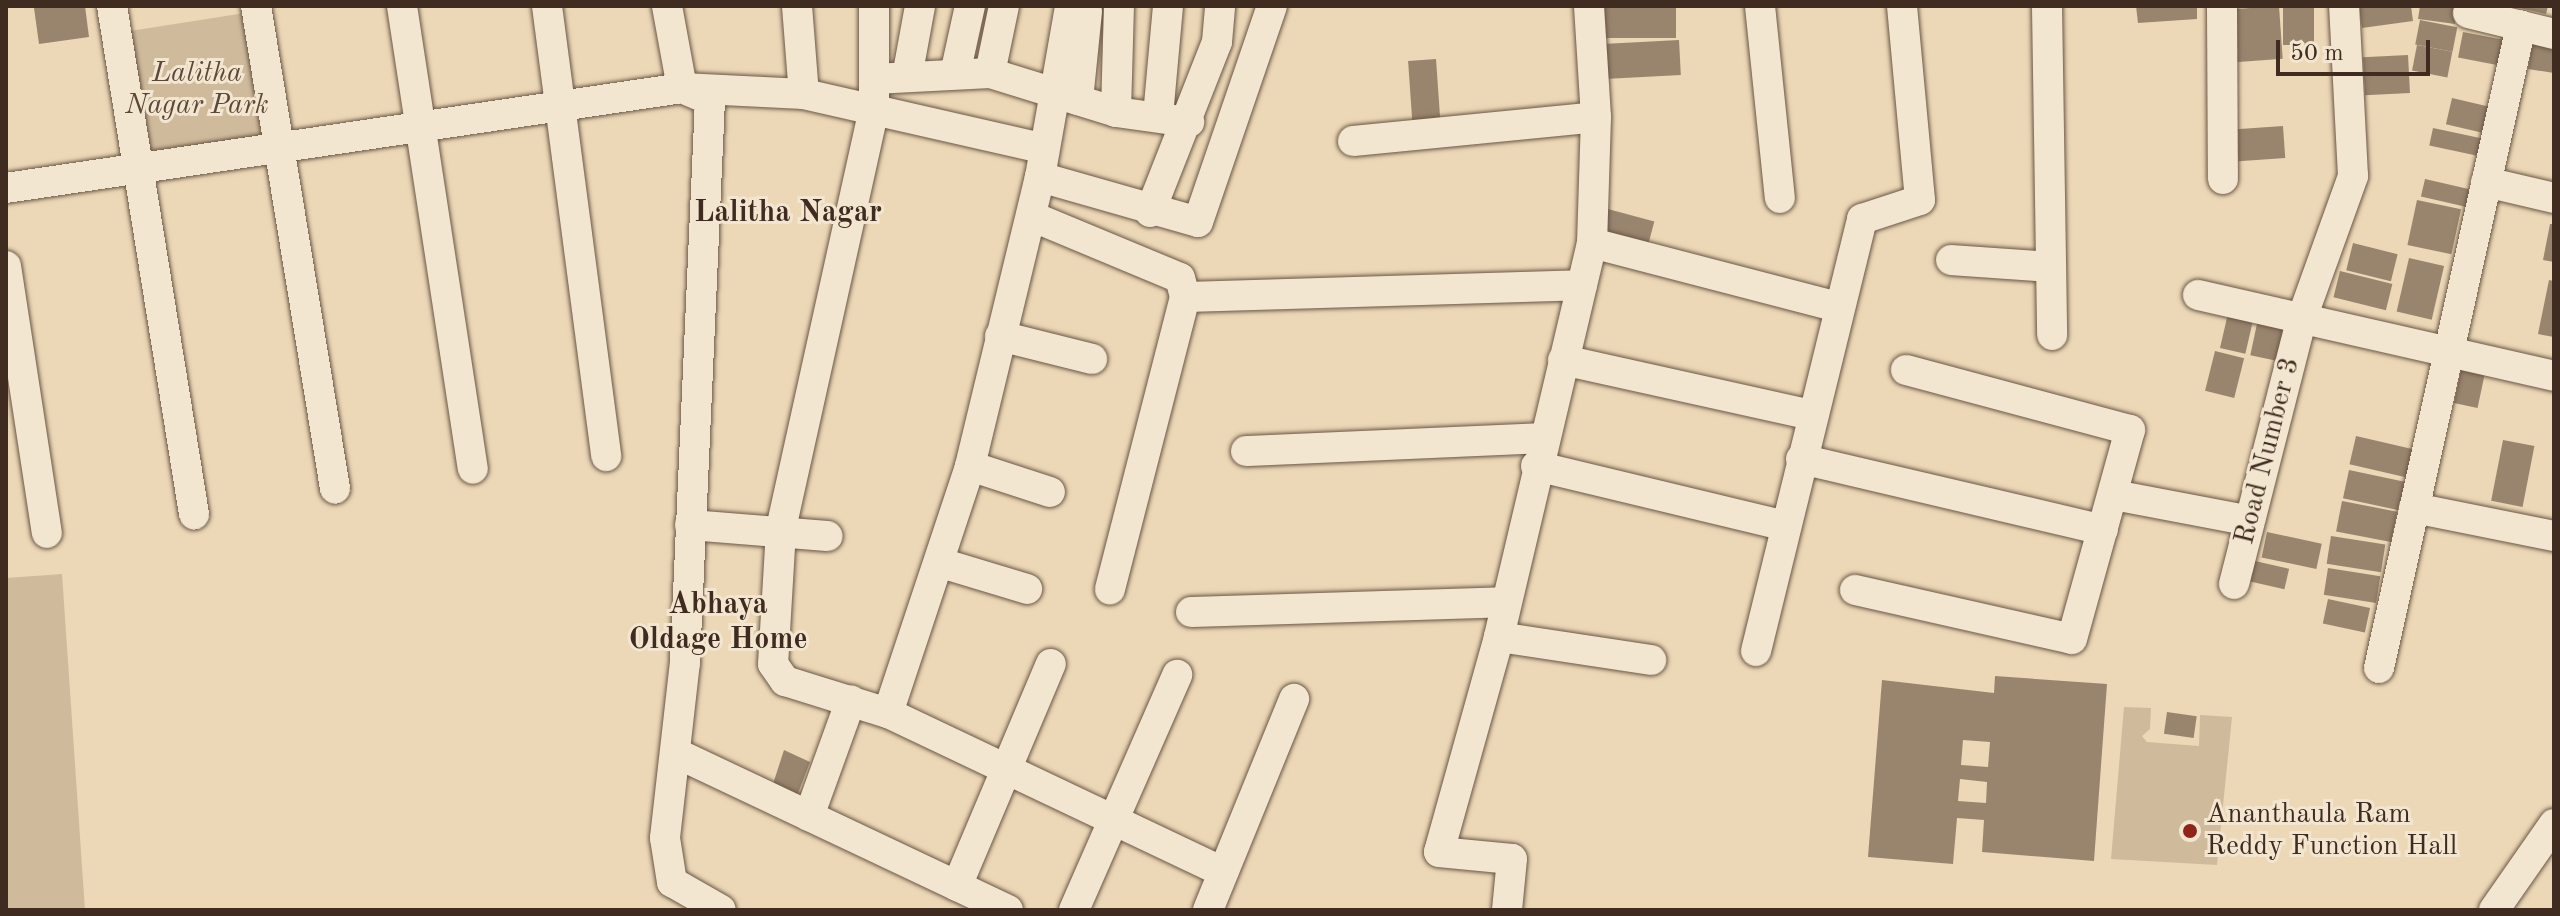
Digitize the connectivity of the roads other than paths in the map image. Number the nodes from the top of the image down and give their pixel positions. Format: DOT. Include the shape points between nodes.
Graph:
graph roads {
  1 [pos="112,6"];
  2 [pos="256,6"];
  3 [pos="402,6"];
  4 [pos="547,6"];
  5 [pos="667,6"];
  6 [pos="797,6"];
  7 [pos="874,6"];
  8 [pos="920,6"];
  9 [pos="970,6"];
  10 [pos="1004,6"];
  11 [pos="1119,6"];
  12 [pos="1168,6"];
  13 [pos="1220,6"];
  14 [pos="1272,6"];
  15 [pos="1589,6"];
  16 [pos="1760,6"];
  17 [pos="1902,6"];
  18 [pos="2047,6"];
  19 [pos="2222,6"];
  20 [pos="2344,6"];
  21 [pos="1078,8"];
  22 [pos="2468,13"];
  23 [pos="2544,26"];
  24 [pos="1217,42"];
  25 [pos="1256,52"];
  26 [pos="990,73"];
  27 [pos="955,74"];
  28 [pos="907,77"];
  29 [pos="874,79"];
  30 [pos="682,88"];
  31 [pos="804,94"];
  32 [pos="1242,94"];
  33 [pos="1064,96"];
  34 [pos="559,106"];
  35 [pos="874,109"];
  36 [pos="1190,111"];
  37 [pos="1116,112"];
  38 [pos="1158,116"];
  39 [pos="1596,117"];
  40 [pos="419,125"];
  41 [pos="1353,141"];
  42 [pos="279,148"];
  43 [pos="1041,163"];
  44 [pos="136,170"];
  45 [pos="2223,179"];
  46 [pos="2486,182"];
  47 [pos="6,188"];
  48 [pos="1780,198"];
  49 [pos="2554,198"];
  50 [pos="1150,212"];
  51 [pos="1031,216"];
  52 [pos="1592,243"];
  53 [pos="1951,260"];
  54 [pos="6,266"];
  55 [pos="2051,267"];
  56 [pos="1582,285"];
  57 [pos="2198,295"];
  58 [pos="1185,297"];
  59 [pos="1837,307"];
  60 [pos="2302,318"];
  61 [pos="2052,335"];
  62 [pos="1000,336"];
  63 [pos="2449,352"];
  64 [pos="1092,359"];
  65 [pos="1563,360"];
  66 [pos="1906,370"];
  67 [pos="2554,376"];
  68 [pos="1811,415"];
  69 [pos="1246,451"];
  70 [pos="1539,452"];
  71 [pos="606,456"];
  72 [pos="1801,459"];
  73 [pos="970,466"];
  74 [pos="473,469"];
  75 [pos="335,489"];
  76 [pos="1050,492"];
  77 [pos="2114,495"];
  78 [pos="2414,508"];
  79 [pos="194,514"];
  80 [pos="2250,521"];
  81 [pos="690,525"];
  82 [pos="1786,526"];
  83 [pos="781,530"];
  84 [pos="2103,530"];
  85 [pos="47,533"];
  86 [pos="828,536"];
  87 [pos="2554,536"];
  88 [pos="941,563"];
  89 [pos="2234,584"];
  90 [pos="1027,589"];
  91 [pos="1110,590"];
  92 [pos="1855,590"];
  93 [pos="1505,602"];
  94 [pos="1191,612"];
  95 [pos="1499,637"];
  96 [pos="1756,651"];
  97 [pos="1651,660"];
  98 [pos="1051,664"];
  99 [pos="2379,668"];
  100 [pos="1177,675"];
  101 [pos="1294,699"];
  102 [pos="851,700"];
  103 [pos="888,713"];
  104 [pos="678,754"];
  105 [pos="1005,771"];
  106 [pos="809,816"];
  107 [pos="1112,824"];
  108 [pos="2554,824"];
  109 [pos="2541,864"];
  110 [pos="1223,872"];
  111 [pos="957,886"];
  112 [pos="688,903"];
  113 [pos="721,910"];
  114 [pos="1008,910"];
  115 [pos="1074,910"];
  116 [pos="1208,910"];
  117 [pos="1507,910"];
  118 [pos="2494,910"];
  1 -- 44 [label="street"];
  2 -- 42 [label="street"];
  3 -- 40 [label="street"];
  4 -- 34 [label="street"];
  5 -- 30 [label="street"];
  6 -- 31 [label="street"];
  7 -- 29 [label="street"];
  8 -- 28 [label="street"];
  9 -- 27 [label="street"];
  10 -- 26 [label="street"];
  11 -- 37 [label="street"];
  12 -- 38 [label="street"];
  13 -- 24 [label="street"];
  14 -- 25 [label="street"];
  15 -- 39 [label="street"];
  16 -- 48 [label="street"];
  17 -- 59 [label="street" via="1920,200 1862,219"];
  18 -- 55 [label="street"];
  19 -- 45 [label="street"];
  20 -- 60 [label="street, Road Number 3" via="2353,176"];
  21 -- 33 [label="street"];
  22 -- 23 [label="street"];
  23 -- 46 [label="street"];
  24 -- 25 [label="street"];
  24 -- 36 [label="street"];
  25 -- 32 [label="street"];
  26 -- 27 [label="street"];
  26 -- 33 [label="street"];
  27 -- 28 [label="street"];
  28 -- 29 [label="street"];
  29 -- 35 [label="street"];
  30 -- 31 [label="street"];
  30 -- 34 [label="street"];
  30 -- 81 [label="street" via="710,100"];
  31 -- 35 [label="street"];
  32 -- 36 [label="street"];
  32 -- 50 [label="street" via="1198,222"];
  33 -- 37 [label="street"];
  33 -- 43 [label="street"];
  34 -- 40 [label="street"];
  34 -- 71 [label="street"];
  35 -- 43 [label="street"];
  35 -- 83 [label="street"];
  36 -- 38 [label="street"];
  36 -- 50 [label="street"];
  37 -- 38 [label="street"];
  39 -- 41 [label="street"];
  39 -- 52 [label="street"];
  40 -- 42 [label="street"];
  40 -- 74 [label="street"];
  42 -- 44 [label="street"];
  42 -- 75 [label="street"];
  43 -- 50 [label="street"];
  43 -- 51 [label="street"];
  44 -- 47 [label="street"];
  44 -- 79 [label="street"];
  46 -- 49 [label="street"];
  46 -- 63 [label="street"];
  51 -- 58 [label="street" via="1180,278"];
  51 -- 62 [label="street"];
  52 -- 56 [label="street"];
  52 -- 59 [label="street"];
  53 -- 55 [label="street"];
  54 -- 85 [label="street"];
  55 -- 61 [label="street"];
  56 -- 58 [label="street"];
  56 -- 65 [label="street"];
  57 -- 60 [label="street"];
  58 -- 91 [label="street"];
  59 -- 68 [label="street"];
  60 -- 63 [label="street"];
  60 -- 80 [label="street, Road Number 3"];
  62 -- 64 [label="street"];
  62 -- 73 [label="street"];
  63 -- 67 [label="street"];
  63 -- 78 [label="street"];
  65 -- 68 [label="street"];
  65 -- 70 [label="street"];
  66 -- 77 [label="street" via="2130,430"];
  68 -- 72 [label="street"];
  69 -- 70 [label="street"];
  70 -- 82 [label="street"];
  70 -- 93 [label="street"];
  72 -- 82 [label="street"];
  72 -- 84 [label="street"];
  73 -- 76 [label="street"];
  73 -- 88 [label="street"];
  77 -- 80 [label="street"];
  77 -- 84 [label="street"];
  78 -- 87 [label="street"];
  78 -- 99 [label="street"];
  80 -- 89 [label="street, Road Number 3"];
  81 -- 83 [label="street"];
  81 -- 104 [label="street"];
  82 -- 96 [label="street"];
  83 -- 86 [label="street"];
  83 -- 102 [label="street" via="773,664 785,681"];
  84 -- 92 [label="street" via="2072,639"];
  88 -- 90 [label="street"];
  88 -- 103 [label="street"];
  93 -- 94 [label="street"];
  93 -- 95 [label="street"];
  95 -- 97 [label="street"];
  95 -- 117 [label="street" via="1439,852 1512,859"];
  98 -- 105 [label="street"];
  100 -- 107 [label="street"];
  101 -- 110 [label="street"];
  102 -- 103 [label="street"];
  102 -- 106 [label="street"];
  103 -- 105 [label="street"];
  104 -- 106 [label="street"];
  104 -- 112 [label="street" via="665,838 672,882"];
  105 -- 107 [label="street"];
  105 -- 111 [label="street"];
  106 -- 111 [label="street"];
  107 -- 110 [label="street"];
  107 -- 115 [label="street"];
  108 -- 109 [label="street"];
  109 -- 118 [label="street"];
  110 -- 116 [label="street"];
  111 -- 114 [label="street"];
  112 -- 113 [label="street"];
}
